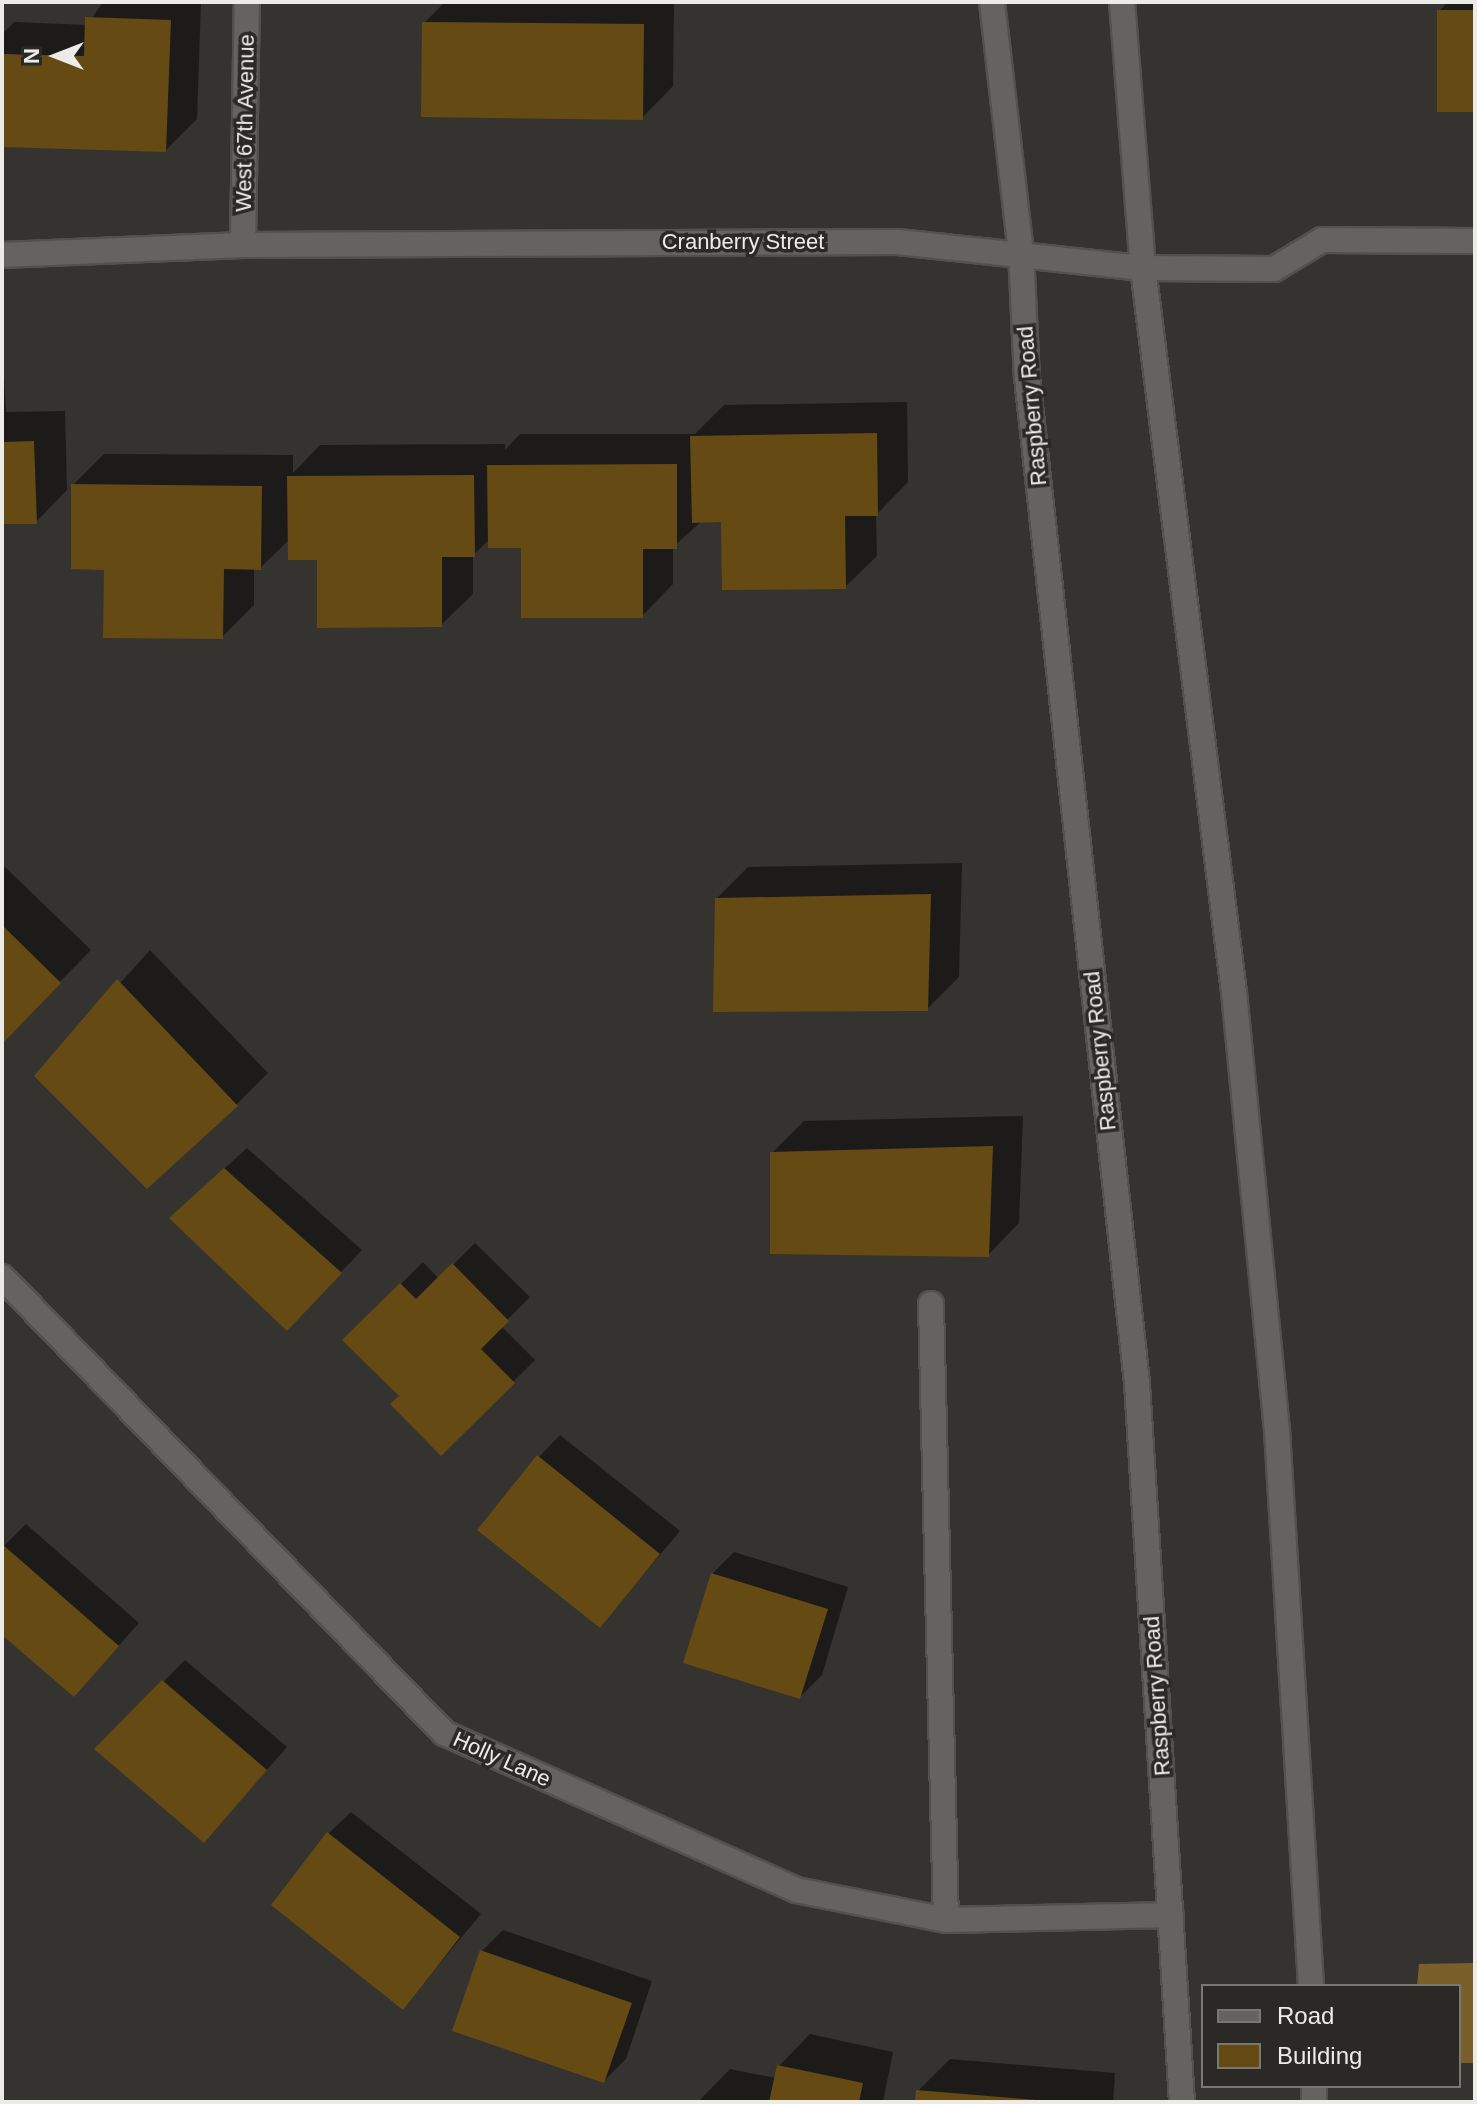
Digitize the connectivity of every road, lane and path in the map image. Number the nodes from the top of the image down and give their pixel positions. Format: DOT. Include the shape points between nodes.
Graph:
graph roads {
  1 [pos="247,2"];
  2 [pos="992,2"];
  3 [pos="1122,2"];
  4 [pos="1475,241"];
  5 [pos="243,245"];
  6 [pos="1021,252"];
  7 [pos="2,255"];
  8 [pos="1143,268"];
  9 [pos="2,1277"];
  10 [pos="931,1304"];
  11 [pos="1171,1915"];
  12 [pos="946,1920"];
  13 [pos="1311,1984"];
  14 [pos="1182,2102"];
  1 -- 5 [label="main road, West 67th Avenue"];
  2 -- 6 [label="main road, Raspberry Road"];
  3 -- 8 [label="main road"];
  4 -- 8 [label="main road, Cranberry Street" via="1322,240 1274,269"];
  5 -- 6 [label="main road, Cranberry Street" via="898,242"];
  5 -- 7 [label="main road, Cranberry Street"];
  6 -- 8 [label="main road, Cranberry Street"];
  6 -- 11 [label="main road, Raspberry Road" via="1027,377 1137,1383"];
  8 -- 13 [label="main road" via="1234,992 1276,1415"];
  9 -- 12 [label="main road, Holly Lane" via="444,1733 796,1890"];
  10 -- 12 [label="main road"];
  11 -- 12 [label="main road, Holly Lane"];
  11 -- 14 [label="main road, Raspberry Road"];
}
